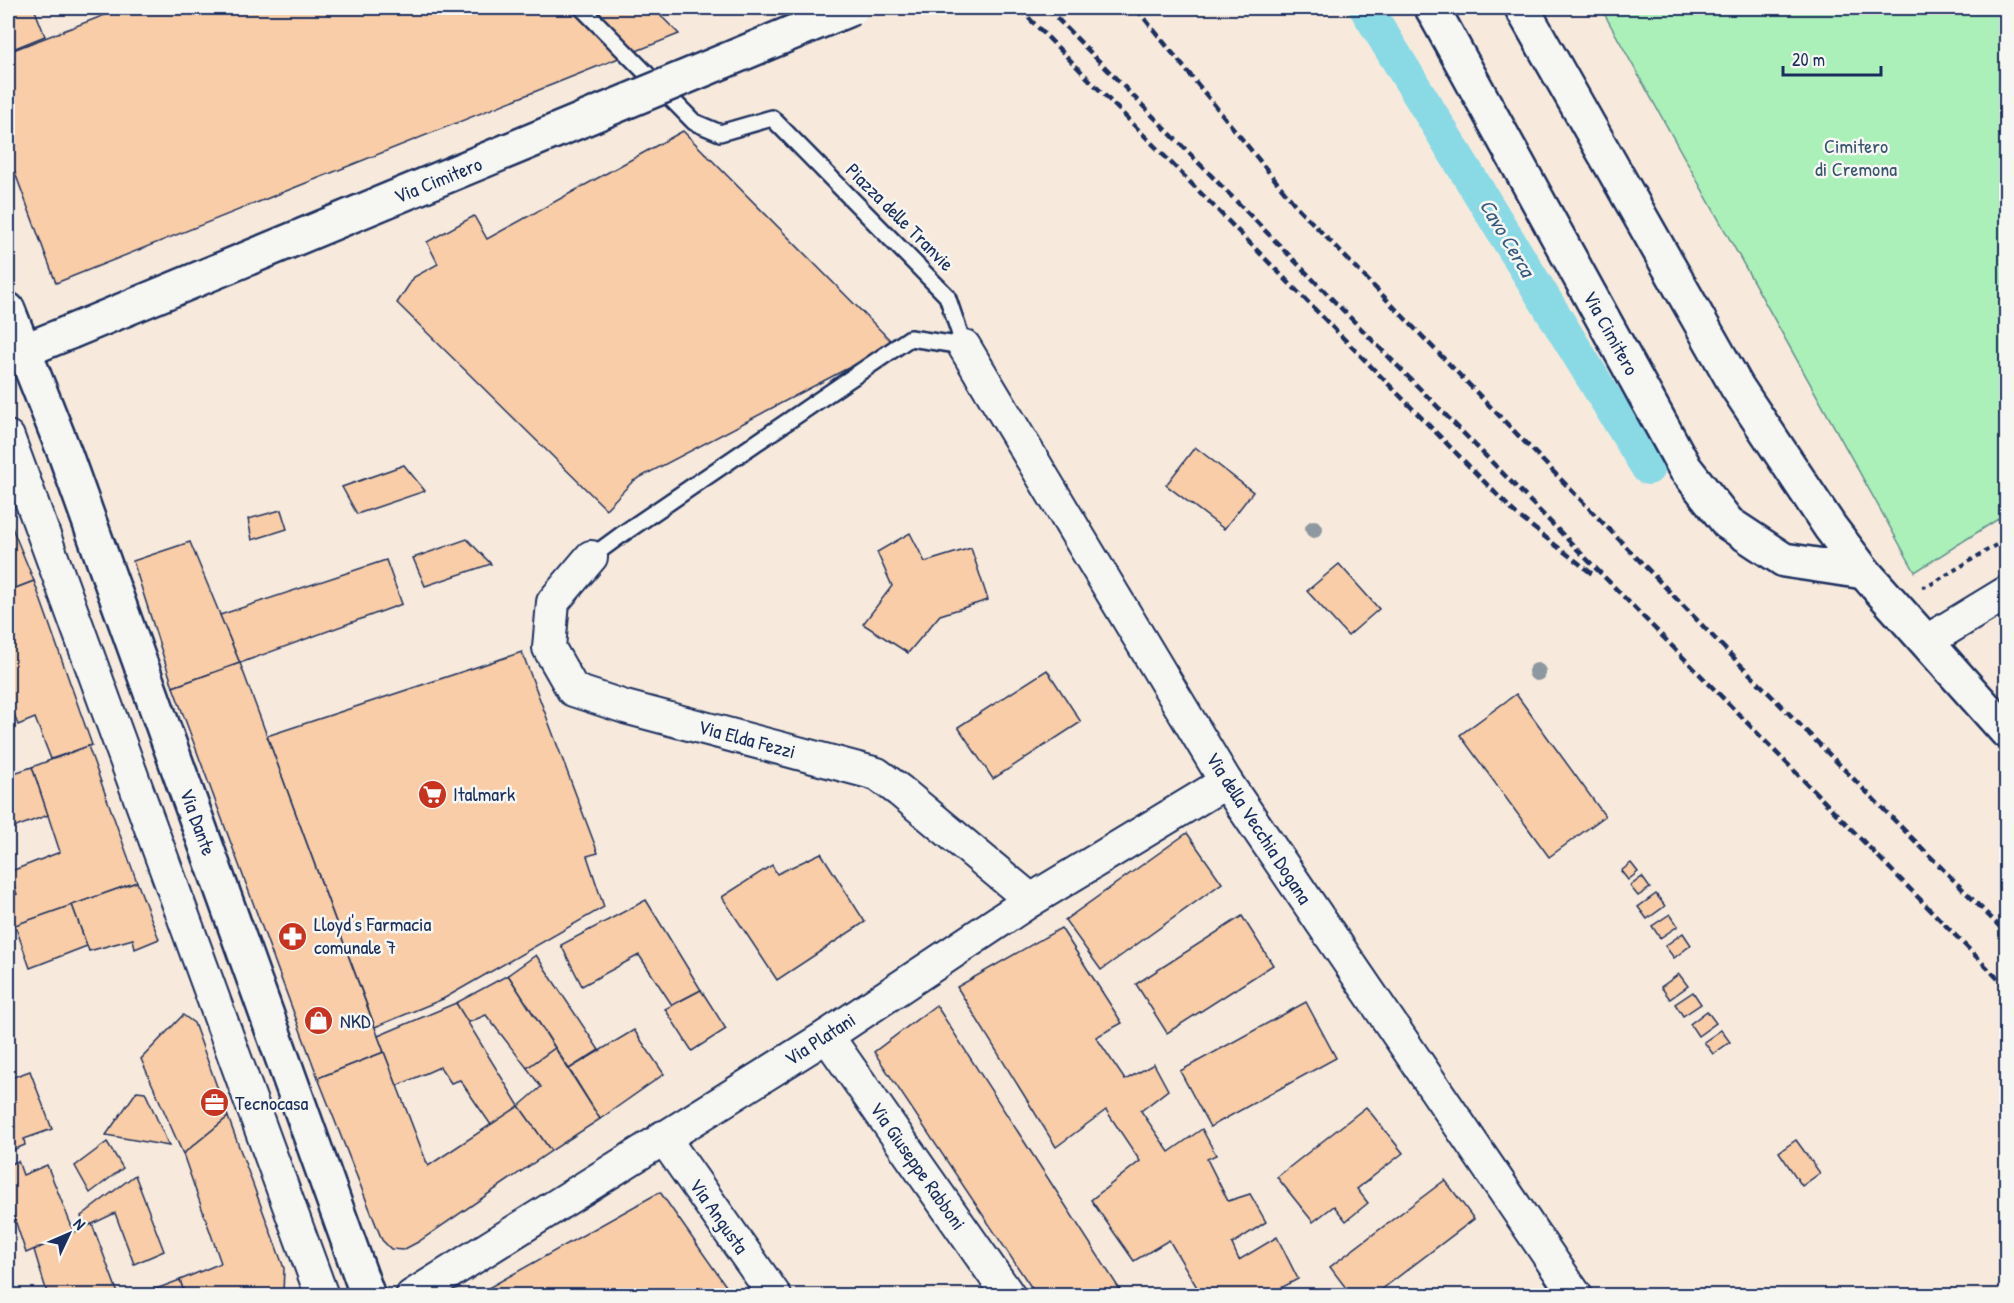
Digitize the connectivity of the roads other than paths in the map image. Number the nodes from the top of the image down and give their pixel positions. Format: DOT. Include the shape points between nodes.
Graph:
graph roads {
  1 [pos="582,8"];
  2 [pos="852,8"];
  3 [pos="1432,8"];
  4 [pos="1522,8"];
  5 [pos="8,310"];
  6 [pos="963,346"];
  7 [pos="15,355"];
  8 [pos="8,437"];
  9 [pos="591,557"];
  10 [pos="1864,572"];
  11 [pos="2007,593"];
  12 [pos="1927,641"];
  13 [pos="2007,731"];
  14 [pos="1227,782"];
  15 [pos="1031,900"];
  16 [pos="827,1036"];
  17 [pos="663,1137"];
  18 [pos="322,1296"];
  19 [pos="368,1296"];
  20 [pos="412,1296"];
  21 [pos="775,1296"];
  22 [pos="1009,1296"];
  23 [pos="1576,1296"];
  1 -- 6 [label="lane, Piazza delle Tranvie" via="694,122 720,133 772,118 947,296"];
  2 -- 7 [label="street, Via Cimitero, bridge"];
  3 -- 10 [label="street, Via Cimitero" via="1685,468 1728,523 1784,560"];
  4 -- 10 [label="street" via="1737,387"];
  5 -- 7 [label="street, Via Dante"];
  6 -- 9 [label="lane" via="910,338"];
  6 -- 14 [label="street, Via della Vecchia Dogana"];
  7 -- 19 [label="street, Via Dante" via="65,454"];
  8 -- 18 [label="street"];
  9 -- 15 [label="street, Via Elda Fezzi" via="553,602 549,648 573,690 877,774"];
  10 -- 12 [label="street"];
  11 -- 12 [label="street"];
  12 -- 13 [label="street"];
  14 -- 15 [label="street, Via Platani"];
  14 -- 23 [label="street, Via della Vecchia Dogana"];
  15 -- 16 [label="street, Via Platani"];
  16 -- 17 [label="street, Via Platani"];
  16 -- 22 [label="street, Via Giuseppe Rabboni"];
  17 -- 20 [label="street, Via Platani"];
  17 -- 21 [label="street, Via Angusta"];
}
